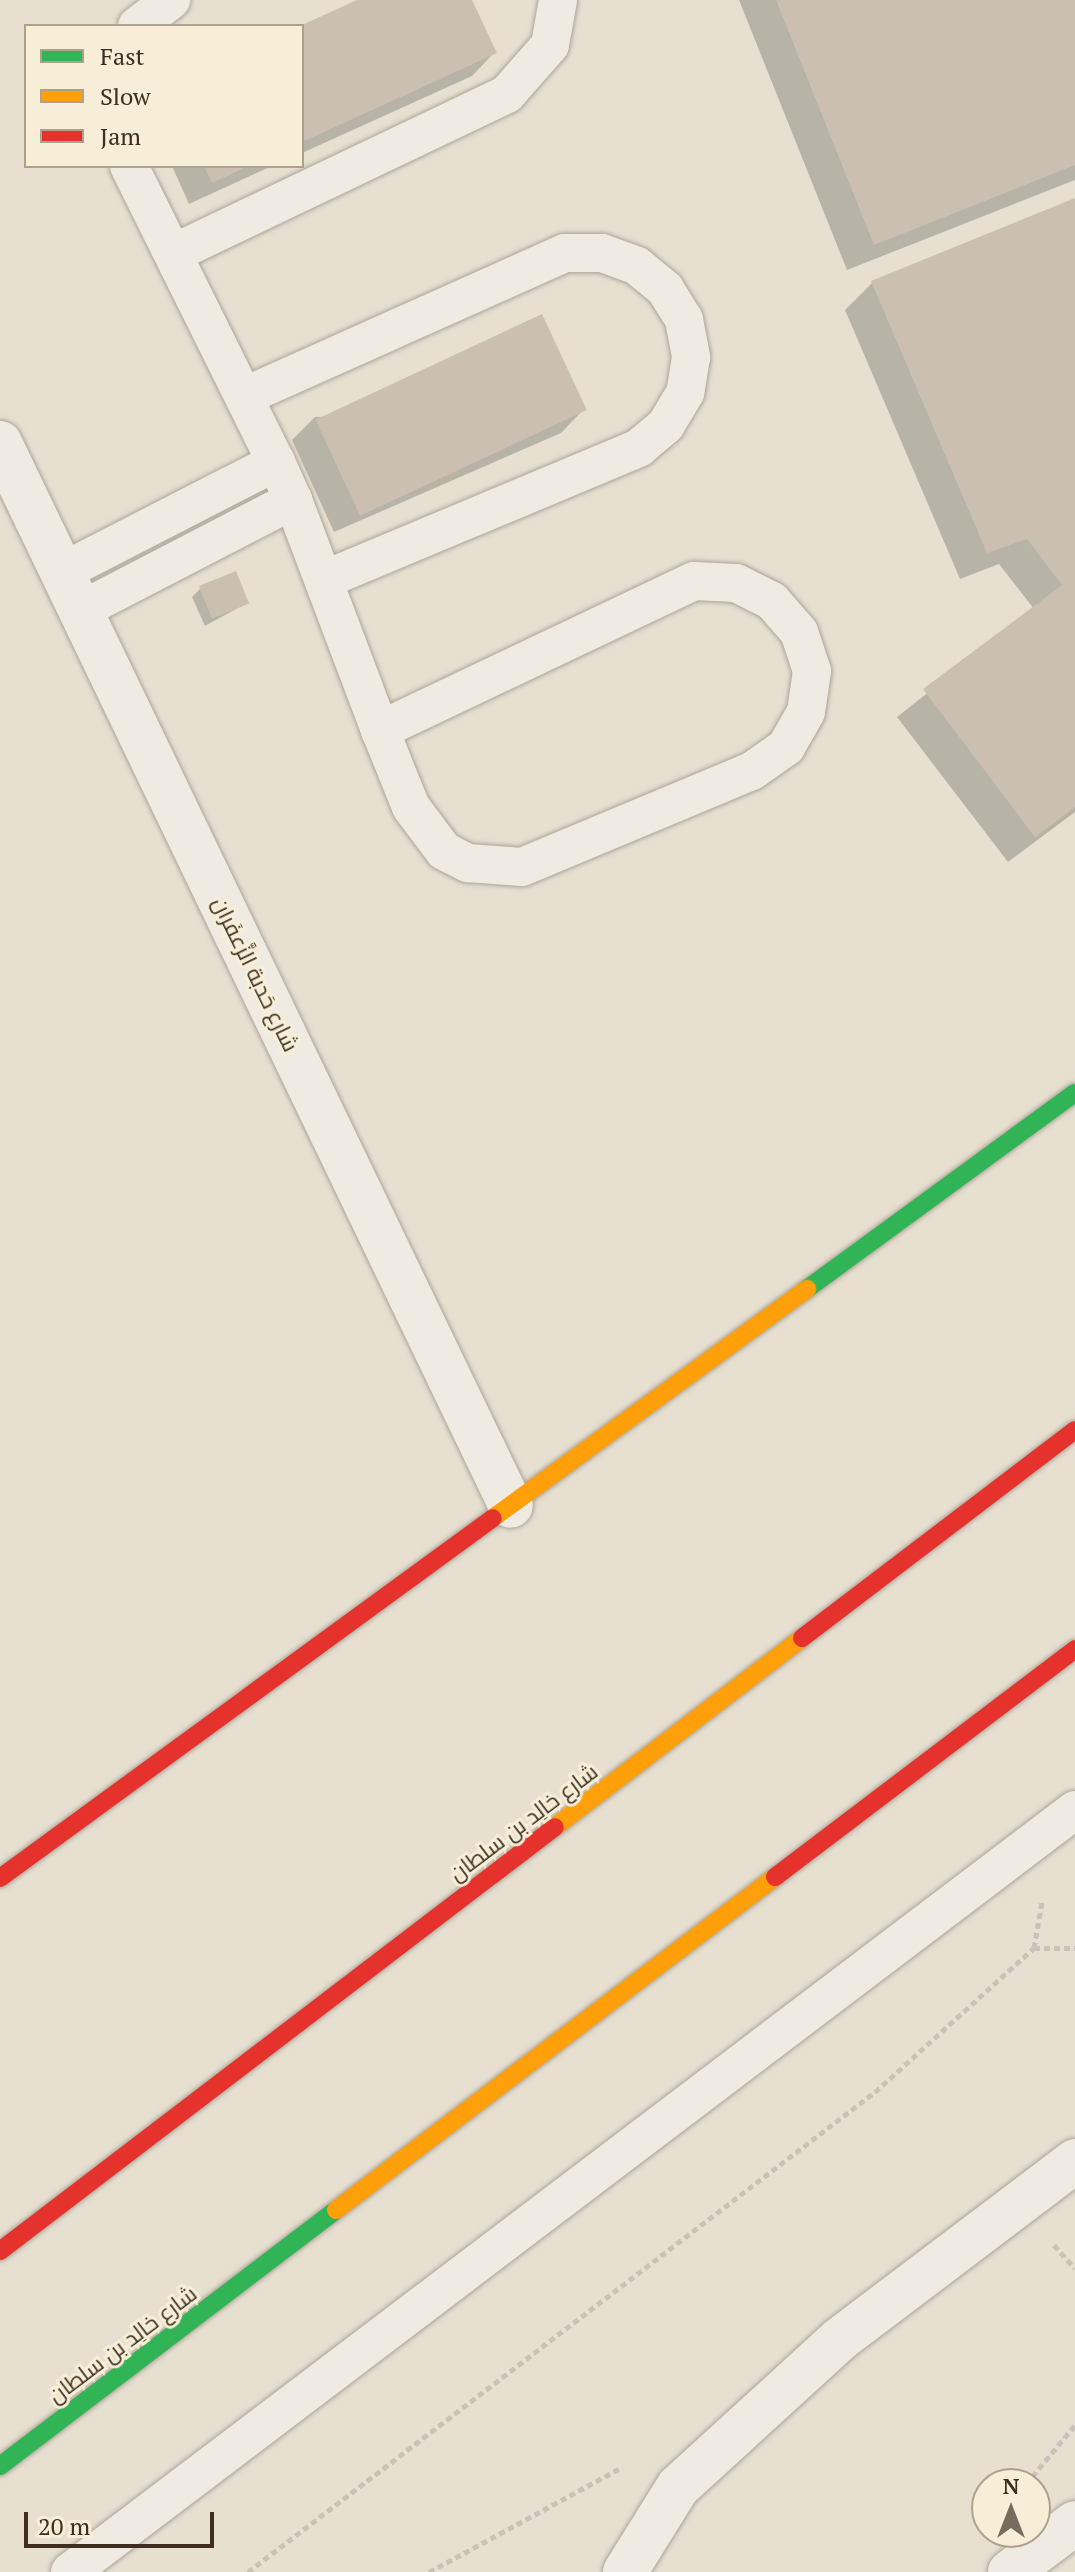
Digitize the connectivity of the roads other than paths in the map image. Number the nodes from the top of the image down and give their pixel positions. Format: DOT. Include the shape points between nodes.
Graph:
graph roads {
  1 [pos="171,0"];
  2 [pos="558,0"];
  3 [pos="140,24"];
  4 [pos="130,168"];
  5 [pos="174,253"];
  6 [pos="245,396"];
  7 [pos="0,443"];
  8 [pos="276,462"];
  9 [pos="293,500"];
  10 [pos="323,580"];
  11 [pos="72,591"];
  12 [pos="380,730"];
  13 [pos="1075,1093"];
  14 [pos="1075,1430"];
  15 [pos="511,1506"];
  16 [pos="1075,1649"];
  17 [pos="1064,1821"];
  18 [pos="0,1878"];
  19 [pos="1075,2161"];
  20 [pos="0,2251"];
  21 [pos="0,2466"];
  22 [pos="1075,2523"];
  23 [pos="70,2572"];
  24 [pos="625,2572"];
  25 [pos="1010,2572"];
  1 -- 3 [label="lane"];
  2 -- 5 [label="lane" via="550,45 507,94"];
  4 -- 5 [label="lane"];
  5 -- 6 [label="lane"];
  6 -- 8 [label="lane"];
  6 -- 10 [label="lane" via="565,253 602,253 637,266 665,289 684,320 691,357 685,393 666,425 639,448"];
  7 -- 11 [label="street, شارع حَدبة الزَّعفَران"];
  8 -- 9 [label="lane"];
  8 -- 11 [label="lane"];
  9 -- 10 [label="lane"];
  9 -- 11 [label="lane"];
  10 -- 12 [label="lane"];
  11 -- 15 [label="street, شارع حَدبة الزَّعفَران"];
  12 -- 12 [label="lane" via="411,807 444,851 468,863 522,867 752,771 786,747 806,712 812,671 799,632 772,601 736,583 694,581"];
  13 -- 15 [label="main road"];
  14 -- 20 [label="main road, شارع خالِد بن سلطان"];
  15 -- 18 [label="main road"];
  16 -- 21 [label="main road, شارع خالِد بن سلطان"];
  17 -- 23 [label="lane"];
  19 -- 24 [label="street" via="840,2339 678,2487"];
  22 -- 25 [label="street"];
}
